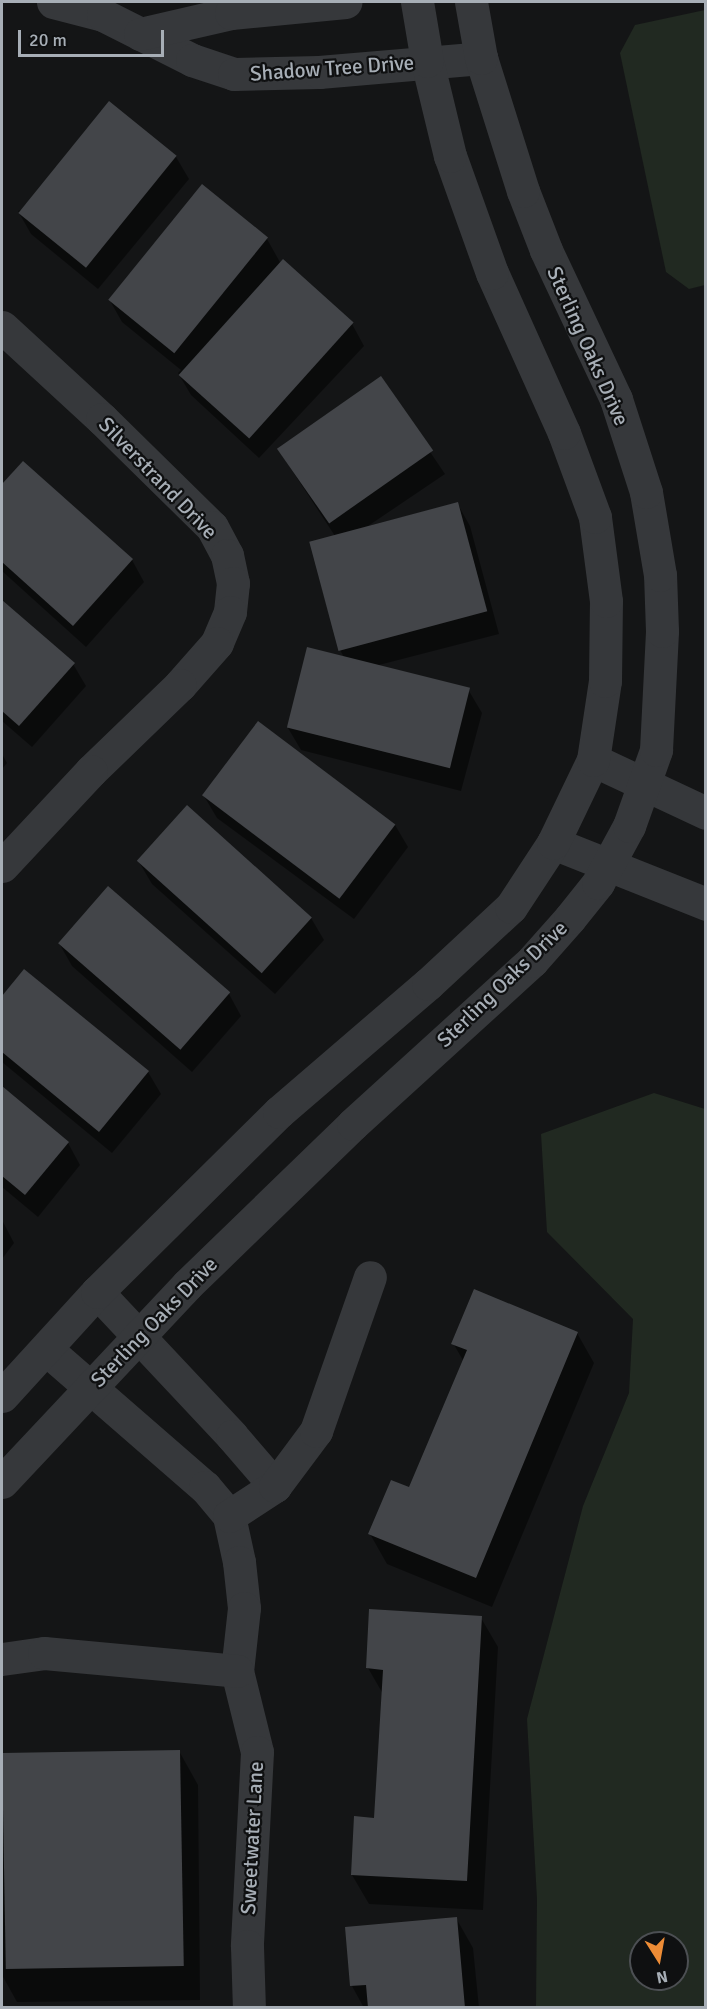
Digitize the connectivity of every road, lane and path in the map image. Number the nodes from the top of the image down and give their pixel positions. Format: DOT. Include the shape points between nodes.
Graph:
graph roads {
  1 [pos="53,2"];
  2 [pos="345,2"];
  3 [pos="417,2"];
  4 [pos="471,2"];
  5 [pos="140,34"];
  6 [pos="481,58"];
  7 [pos="427,61"];
  8 [pos="2,327"];
  9 [pos="593,760"];
  10 [pos="644,784"];
  11 [pos="705,813"];
  12 [pos="553,843"];
  13 [pos="2,866"];
  14 [pos="607,866"];
  15 [pos="705,904"];
  16 [pos="370,1277"];
  17 [pos="96,1292"];
  18 [pos="138,1336"];
  19 [pos="46,1349"];
  20 [pos="91,1388"];
  21 [pos="2,1396"];
  22 [pos="2,1482"];
  23 [pos="275,1486"];
  24 [pos="230,1516"];
  25 [pos="2,1659"];
  26 [pos="237,1671"];
  27 [pos="249,2007"];
  1 -- 5 [label="street, Shadow Tree Drive" via="103,15"];
  2 -- 5 [label="street" via="231,13"];
  3 -- 7 [label="street"];
  4 -- 6 [label="street, Sterling Oaks Drive"];
  5 -- 7 [label="street, Shadow Tree Drive" via="192,60 234,74 319,72"];
  6 -- 7 [label="street, Shadow Tree Drive"];
  6 -- 10 [label="street, Sterling Oaks Drive" via="523,191 546,250 616,399 646,492 660,575 662,631 657,750"];
  7 -- 9 [label="street" via="450,156 492,273 564,433 595,517 606,601 605,681"];
  8 -- 13 [label="street, Silverstrand Drive" via="212,527 227,555 233,583 230,612 217,643"];
  9 -- 10 [label="street"];
  9 -- 12 [label="street"];
  10 -- 11 [label="street"];
  10 -- 14 [label="street, Sterling Oaks Drive" via="629,826"];
  12 -- 14 [label="street"];
  12 -- 17 [label="street" via="510,907 428,984 279,1112"];
  14 -- 15 [label="street"];
  14 -- 18 [label="street, Sterling Oaks Drive" via="570,918 532,961 352,1124"];
  16 -- 23 [label="street" via="316,1431"];
  17 -- 18 [label="street"];
  17 -- 19 [label="street"];
  18 -- 20 [label="street, Sterling Oaks Drive"];
  18 -- 23 [label="street"];
  19 -- 20 [label="street, Sweetwater Lane"];
  19 -- 21 [label="street"];
  20 -- 22 [label="street, Sterling Oaks Drive"];
  20 -- 24 [label="street, Sweetwater Lane" via="205,1487"];
  23 -- 24 [label="street"];
  24 -- 26 [label="street, Sweetwater Lane" via="244,1608"];
  25 -- 26 [label="street" via="44,1653"];
  26 -- 27 [label="street, Sweetwater Lane" via="257,1752 247,1946"];
}
